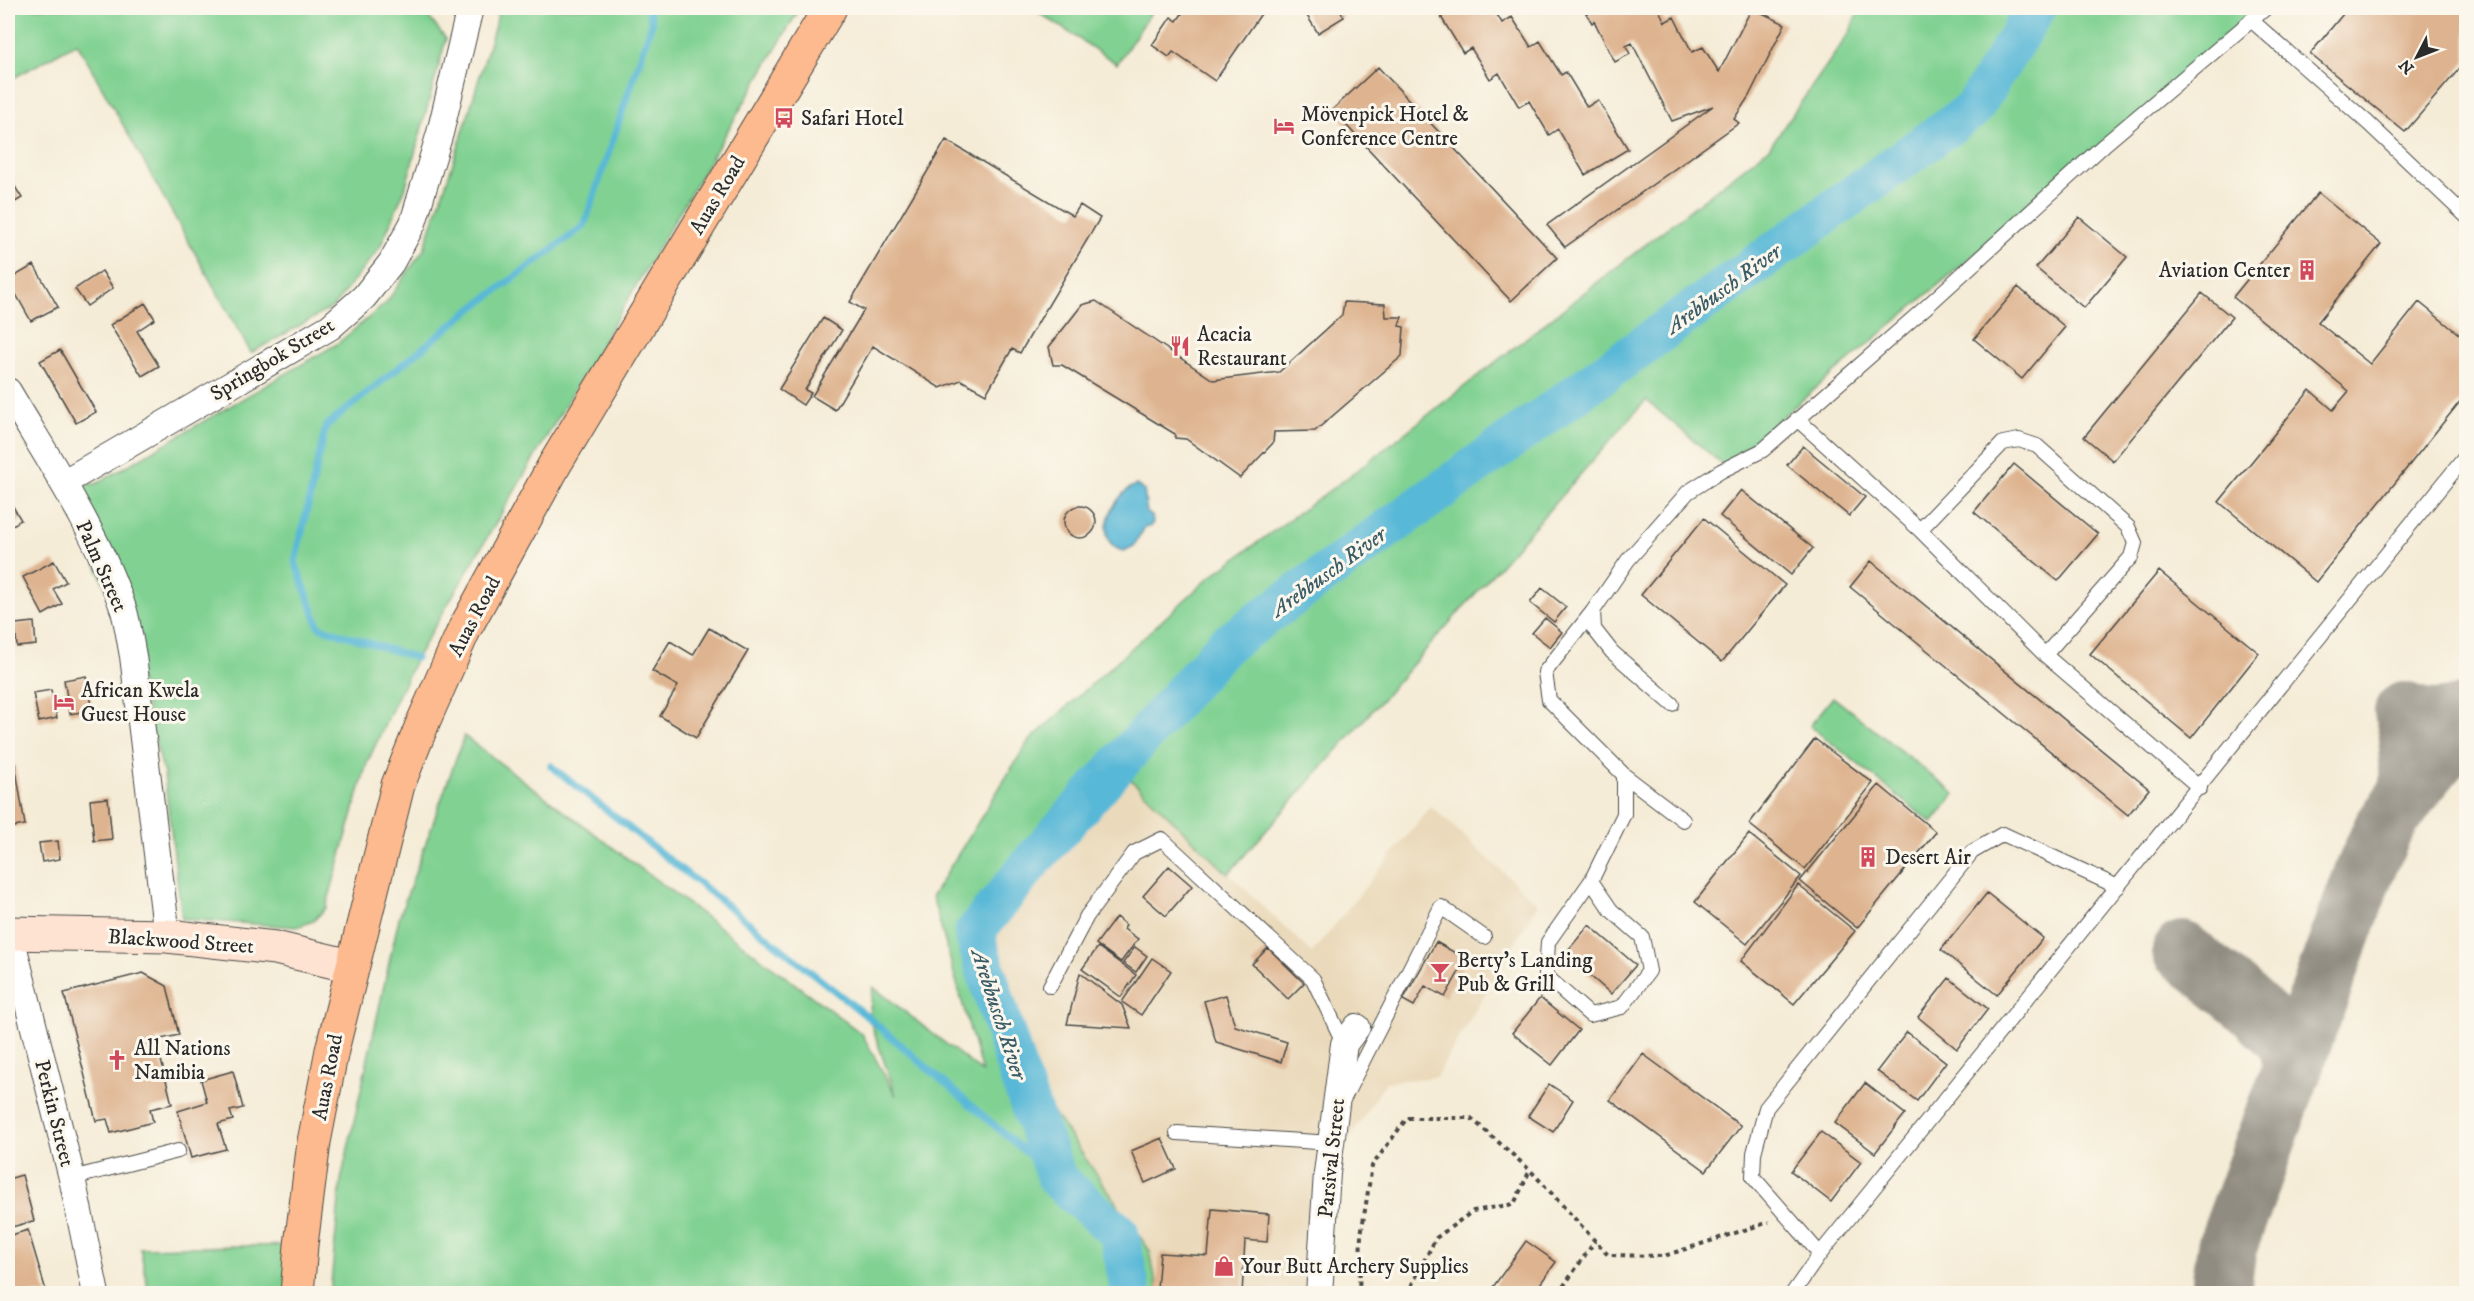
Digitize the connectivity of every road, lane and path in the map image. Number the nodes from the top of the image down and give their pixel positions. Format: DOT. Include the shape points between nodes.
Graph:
graph roads {
  1 [pos="470,8"];
  2 [pos="830,8"];
  3 [pos="2266,8"];
  4 [pos="2251,20"];
  5 [pos="2466,216"];
  6 [pos="8,391"];
  7 [pos="1797,420"];
  8 [pos="2466,456"];
  9 [pos="63,483"];
  10 [pos="1920,530"];
  11 [pos="1593,611"];
  12 [pos="2045,655"];
  13 [pos="1672,704"];
  14 [pos="1624,775"];
  15 [pos="2200,788"];
  16 [pos="1683,820"];
  17 [pos="1591,881"];
  18 [pos="2118,887"];
  19 [pos="9,933"];
  20 [pos="167,936"];
  21 [pos="1484,937"];
  22 [pos="351,966"];
  23 [pos="1050,986"];
  24 [pos="1350,1035"];
  25 [pos="1336,1114"];
  26 [pos="1177,1133"];
  27 [pos="1332,1143"];
  28 [pos="178,1151"];
  29 [pos="1530,1170"];
  30 [pos="72,1178"];
  31 [pos="1787,1217"];
  32 [pos="1595,1241"];
  33 [pos="1820,1254"];
  34 [pos="96,1293"];
  35 [pos="297,1293"];
  36 [pos="1319,1293"];
  37 [pos="1359,1293"];
  38 [pos="1407,1293"];
  39 [pos="1558,1293"];
  40 [pos="1792,1293"];
  1 -- 9 [label="street, Springbok Street" via="440,133 413,223 391,263 364,297 330,327"];
  2 -- 22 [label="main road, Auas Road" via="588,408 464,630 398,785"];
  3 -- 4 [label="lane"];
  4 -- 5 [label="lane"];
  4 -- 7 [label="lane" via="2104,145"];
  6 -- 9 [label="street, Palm Street"];
  7 -- 10 [label="lane"];
  7 -- 11 [label="lane" via="1763,450 1688,492 1628,560"];
  8 -- 15 [label="lane"];
  9 -- 20 [label="street, Palm Street" via="109,572 125,614 134,656"];
  10 -- 12 [label="lane"];
  10 -- 12 [label="lane" via="2003,443 2019,440 2037,446 2128,527 2135,543 2132,557"];
  11 -- 13 [label="lane" via="1594,629 1612,652"];
  11 -- 14 [label="lane" via="1545,672 1549,700"];
  12 -- 15 [label="lane"];
  14 -- 16 [label="lane"];
  14 -- 17 [label="lane" via="1624,814"];
  15 -- 18 [label="lane"];
  17 -- 17 [label="lane" via="1548,942 1546,976 1590,1015 1622,1006 1649,971 1642,937 1611,910"];
  18 -- 31 [label="lane" via="2003,834 1972,852 1766,1108 1754,1153 1753,1177"];
  18 -- 33 [label="lane"];
  19 -- 20 [label="street, Blackwood Street"];
  19 -- 30 [label="street, Perkin Street"];
  20 -- 22 [label="street, Blackwood Street" via="275,948"];
  21 -- 25 [label="lane" via="1441,907"];
  22 -- 35 [label="main road, Auas Road" via="314,1142"];
  23 -- 24 [label="lane" via="1087,916 1120,871 1134,854 1162,839 1313,979"];
  24 -- 25 [label="street, Parsival Street"];
  25 -- 27 [label="street, Parsival Street"];
  26 -- 27 [label="lane"];
  27 -- 36 [label="street, Parsival Street"];
  28 -- 30 [label="lane"];
  29 -- 32 [label="path"];
  29 -- 37 [label="path" via="1471,1118 1407,1118 1372,1166 1361,1235"];
  29 -- 38 [label="path" via="1514,1204 1473,1211 1436,1238"];
  30 -- 34 [label="street, Perkin Street"];
  31 -- 32 [label="path" via="1664,1256 1608,1255"];
  31 -- 33 [label="lane"];
  32 -- 39 [label="path"];
  33 -- 40 [label="lane"];
}
